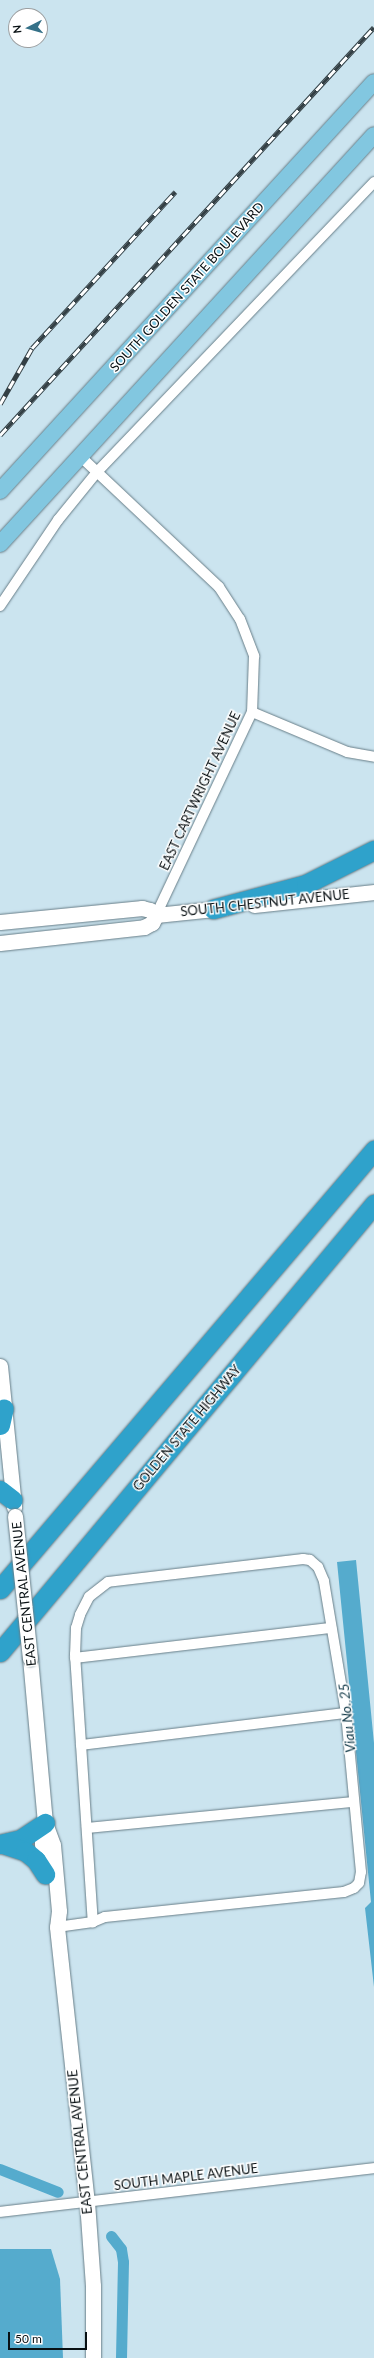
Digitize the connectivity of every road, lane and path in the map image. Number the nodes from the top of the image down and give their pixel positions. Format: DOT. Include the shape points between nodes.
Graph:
graph roads {
  1 [pos="374,82"];
  2 [pos="374,135"];
  3 [pos="374,182"];
  4 [pos="80,456"];
  5 [pos="97,472"];
  6 [pos="0,491"];
  7 [pos="0,544"];
  8 [pos="0,606"];
  9 [pos="252,712"];
  10 [pos="374,757"];
  11 [pos="374,850"];
  12 [pos="374,892"];
  13 [pos="214,909"];
  14 [pos="156,915"];
  15 [pos="0,922"];
  16 [pos="0,944"];
  17 [pos="374,1150"];
  18 [pos="374,1204"];
  19 [pos="0,1366"];
  20 [pos="2,1416"];
  21 [pos="10,1502"];
  22 [pos="0,1589"];
  23 [pos="332,1628"];
  24 [pos="0,1652"];
  25 [pos="75,1658"];
  26 [pos="346,1713"];
  27 [pos="81,1745"];
  28 [pos="354,1802"];
  29 [pos="45,1823"];
  30 [pos="88,1828"];
  31 [pos="1,1844"];
  32 [pos="45,1874"];
  33 [pos="93,1922"];
  34 [pos="57,1927"];
  35 [pos="374,2168"];
  36 [pos="87,2202"];
  37 [pos="0,2212"];
  38 [pos="93,2358"];
  1 -- 6 [label="main road, SOUTH GOLDEN STATE BOULEVARD"];
  2 -- 4 [label="main road"];
  3 -- 5 [label="street"];
  4 -- 5 [label="street, EAST CARTWRIGHT AVENUE"];
  4 -- 7 [label="main road"];
  5 -- 8 [label="street" via="58,520"];
  5 -- 9 [label="street, EAST CARTWRIGHT AVENUE" via="219,587 228,600 240,619 254,656"];
  9 -- 10 [label="street" via="347,752"];
  9 -- 14 [label="street, EAST CARTWRIGHT AVENUE"];
  11 -- 13 [label="highway" via="306,884"];
  12 -- 13 [label="main road, SOUTH CHESTNUT AVENUE"];
  13 -- 14 [label="main road, SOUTH CHESTNUT AVENUE"];
  14 -- 15 [label="main road, SOUTH CHESTNUT AVENUE" via="142,908"];
  14 -- 16 [label="main road" via="152,923 144,927"];
  17 -- 22 [label="highway"];
  18 -- 24 [label="highway, GOLDEN STATE HIGHWAY"];
  19 -- 20 [label="main road, EAST CENTRAL AVENUE"];
  20 -- 21 [label="main road, EAST CENTRAL AVENUE"];
  21 -- 29 [label="main road, EAST CENTRAL AVENUE, bridge" via="30,1658"];
  23 -- 25 [label="street"];
  23 -- 25 [label="street" via="324,1581 318,1568 310,1560 303,1558 108,1582 89,1597 80,1615 76,1628"];
  23 -- 26 [label="street"];
  25 -- 27 [label="street"];
  26 -- 27 [label="street"];
  26 -- 28 [label="street"];
  27 -- 30 [label="street"];
  28 -- 30 [label="street"];
  28 -- 33 [label="street" via="361,1872 359,1883 354,1888 344,1892 105,1917"];
  29 -- 31 [label="highway" via="20,1839"];
  29 -- 32 [label="main road, EAST CENTRAL AVENUE" via="42,1843"];
  29 -- 34 [label="main road, EAST CENTRAL AVENUE" via="53,1845 59,1911"];
  30 -- 33 [label="street"];
  31 -- 32 [label="highway" via="25,1851 36,1860"];
  32 -- 34 [label="main road, EAST CENTRAL AVENUE" via="49,1913"];
  33 -- 34 [label="street"];
  34 -- 36 [label="main road, EAST CENTRAL AVENUE"];
  35 -- 36 [label="street, SOUTH MAPLE AVENUE"];
  36 -- 37 [label="street, SOUTH MAPLE AVENUE"];
  36 -- 38 [label="main road, EAST CENTRAL AVENUE" via="93,2286"];
}
